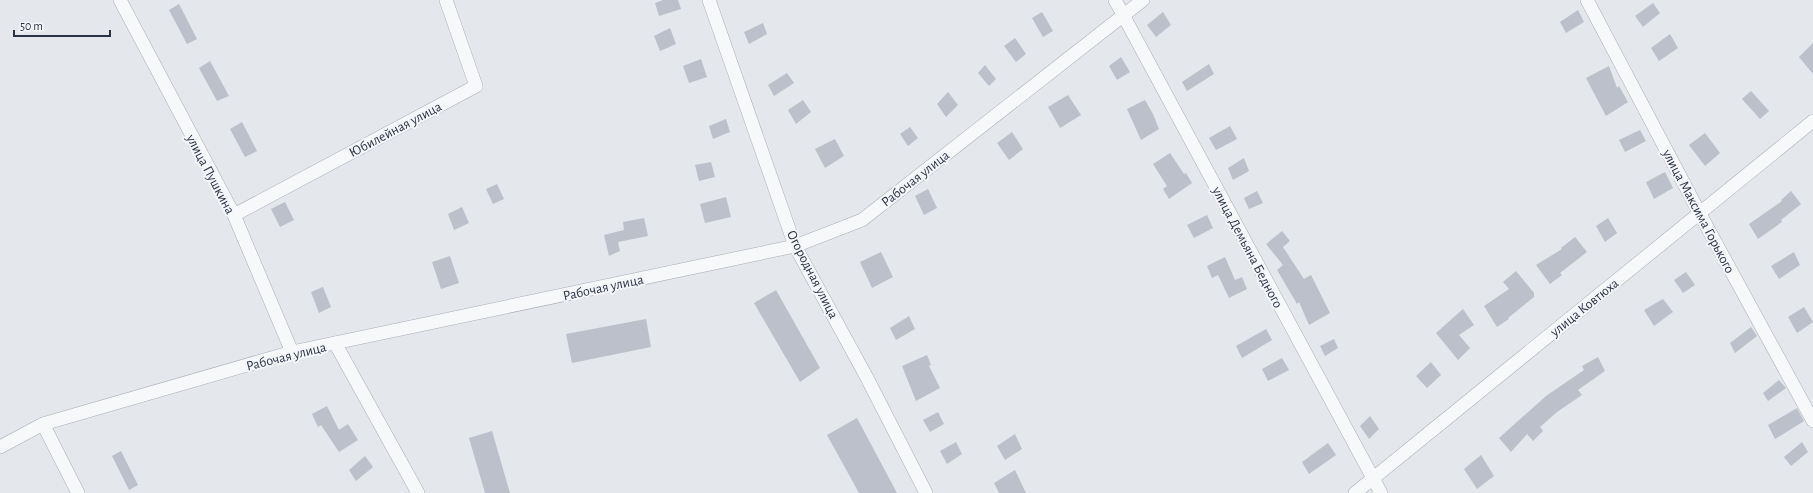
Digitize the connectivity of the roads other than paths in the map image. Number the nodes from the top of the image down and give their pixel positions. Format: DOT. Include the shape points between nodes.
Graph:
graph roads {
  1 [pos="120,0"];
  2 [pos="446,0"];
  3 [pos="709,0"];
  4 [pos="1115,0"];
  5 [pos="1143,0"];
  6 [pos="1587,0"];
  7 [pos="1124,16"];
  8 [pos="1813,121"];
  9 [pos="1700,214"];
  10 [pos="234,215"];
  11 [pos="796,246"];
  12 [pos="335,343"];
  13 [pos="292,352"];
  14 [pos="1813,421"];
  15 [pos="43,424"];
  16 [pos="0,447"];
  17 [pos="1373,479"];
  18 [pos="78,493"];
  19 [pos="418,493"];
  20 [pos="926,493"];
  21 [pos="1355,493"];
  22 [pos="1381,493"];
  1 -- 10 [label="street, улица Пушкина"];
  2 -- 10 [label="street, Юбилейная улица" via="476,86"];
  3 -- 11 [label="street, Огородная улица"];
  4 -- 7 [label="street, улица Демьяна Бедного"];
  5 -- 7 [label="street, Рабочая улица"];
  6 -- 9 [label="street, улица Максима Горького"];
  7 -- 11 [label="street, Рабочая улица" via="862,220"];
  7 -- 17 [label="street, улица Демьяна Бедного"];
  8 -- 9 [label="street, улица Ковтюха"];
  9 -- 14 [label="street, улица Максима Горького"];
  9 -- 17 [label="street, улица Ковтюха"];
  10 -- 13 [label="street, улица Пушкина"];
  11 -- 12 [label="street, Рабочая улица"];
  11 -- 20 [label="street, Огородная улица"];
  12 -- 13 [label="street, Рабочая улица"];
  12 -- 19 [label="street"];
  13 -- 15 [label="street, Рабочая улица"];
  15 -- 16 [label="street, Рабочая улица"];
  15 -- 18 [label="street"];
  17 -- 21 [label="street, улица Ковтюха"];
  17 -- 22 [label="street, улица Демьяна Бедного"];
}
